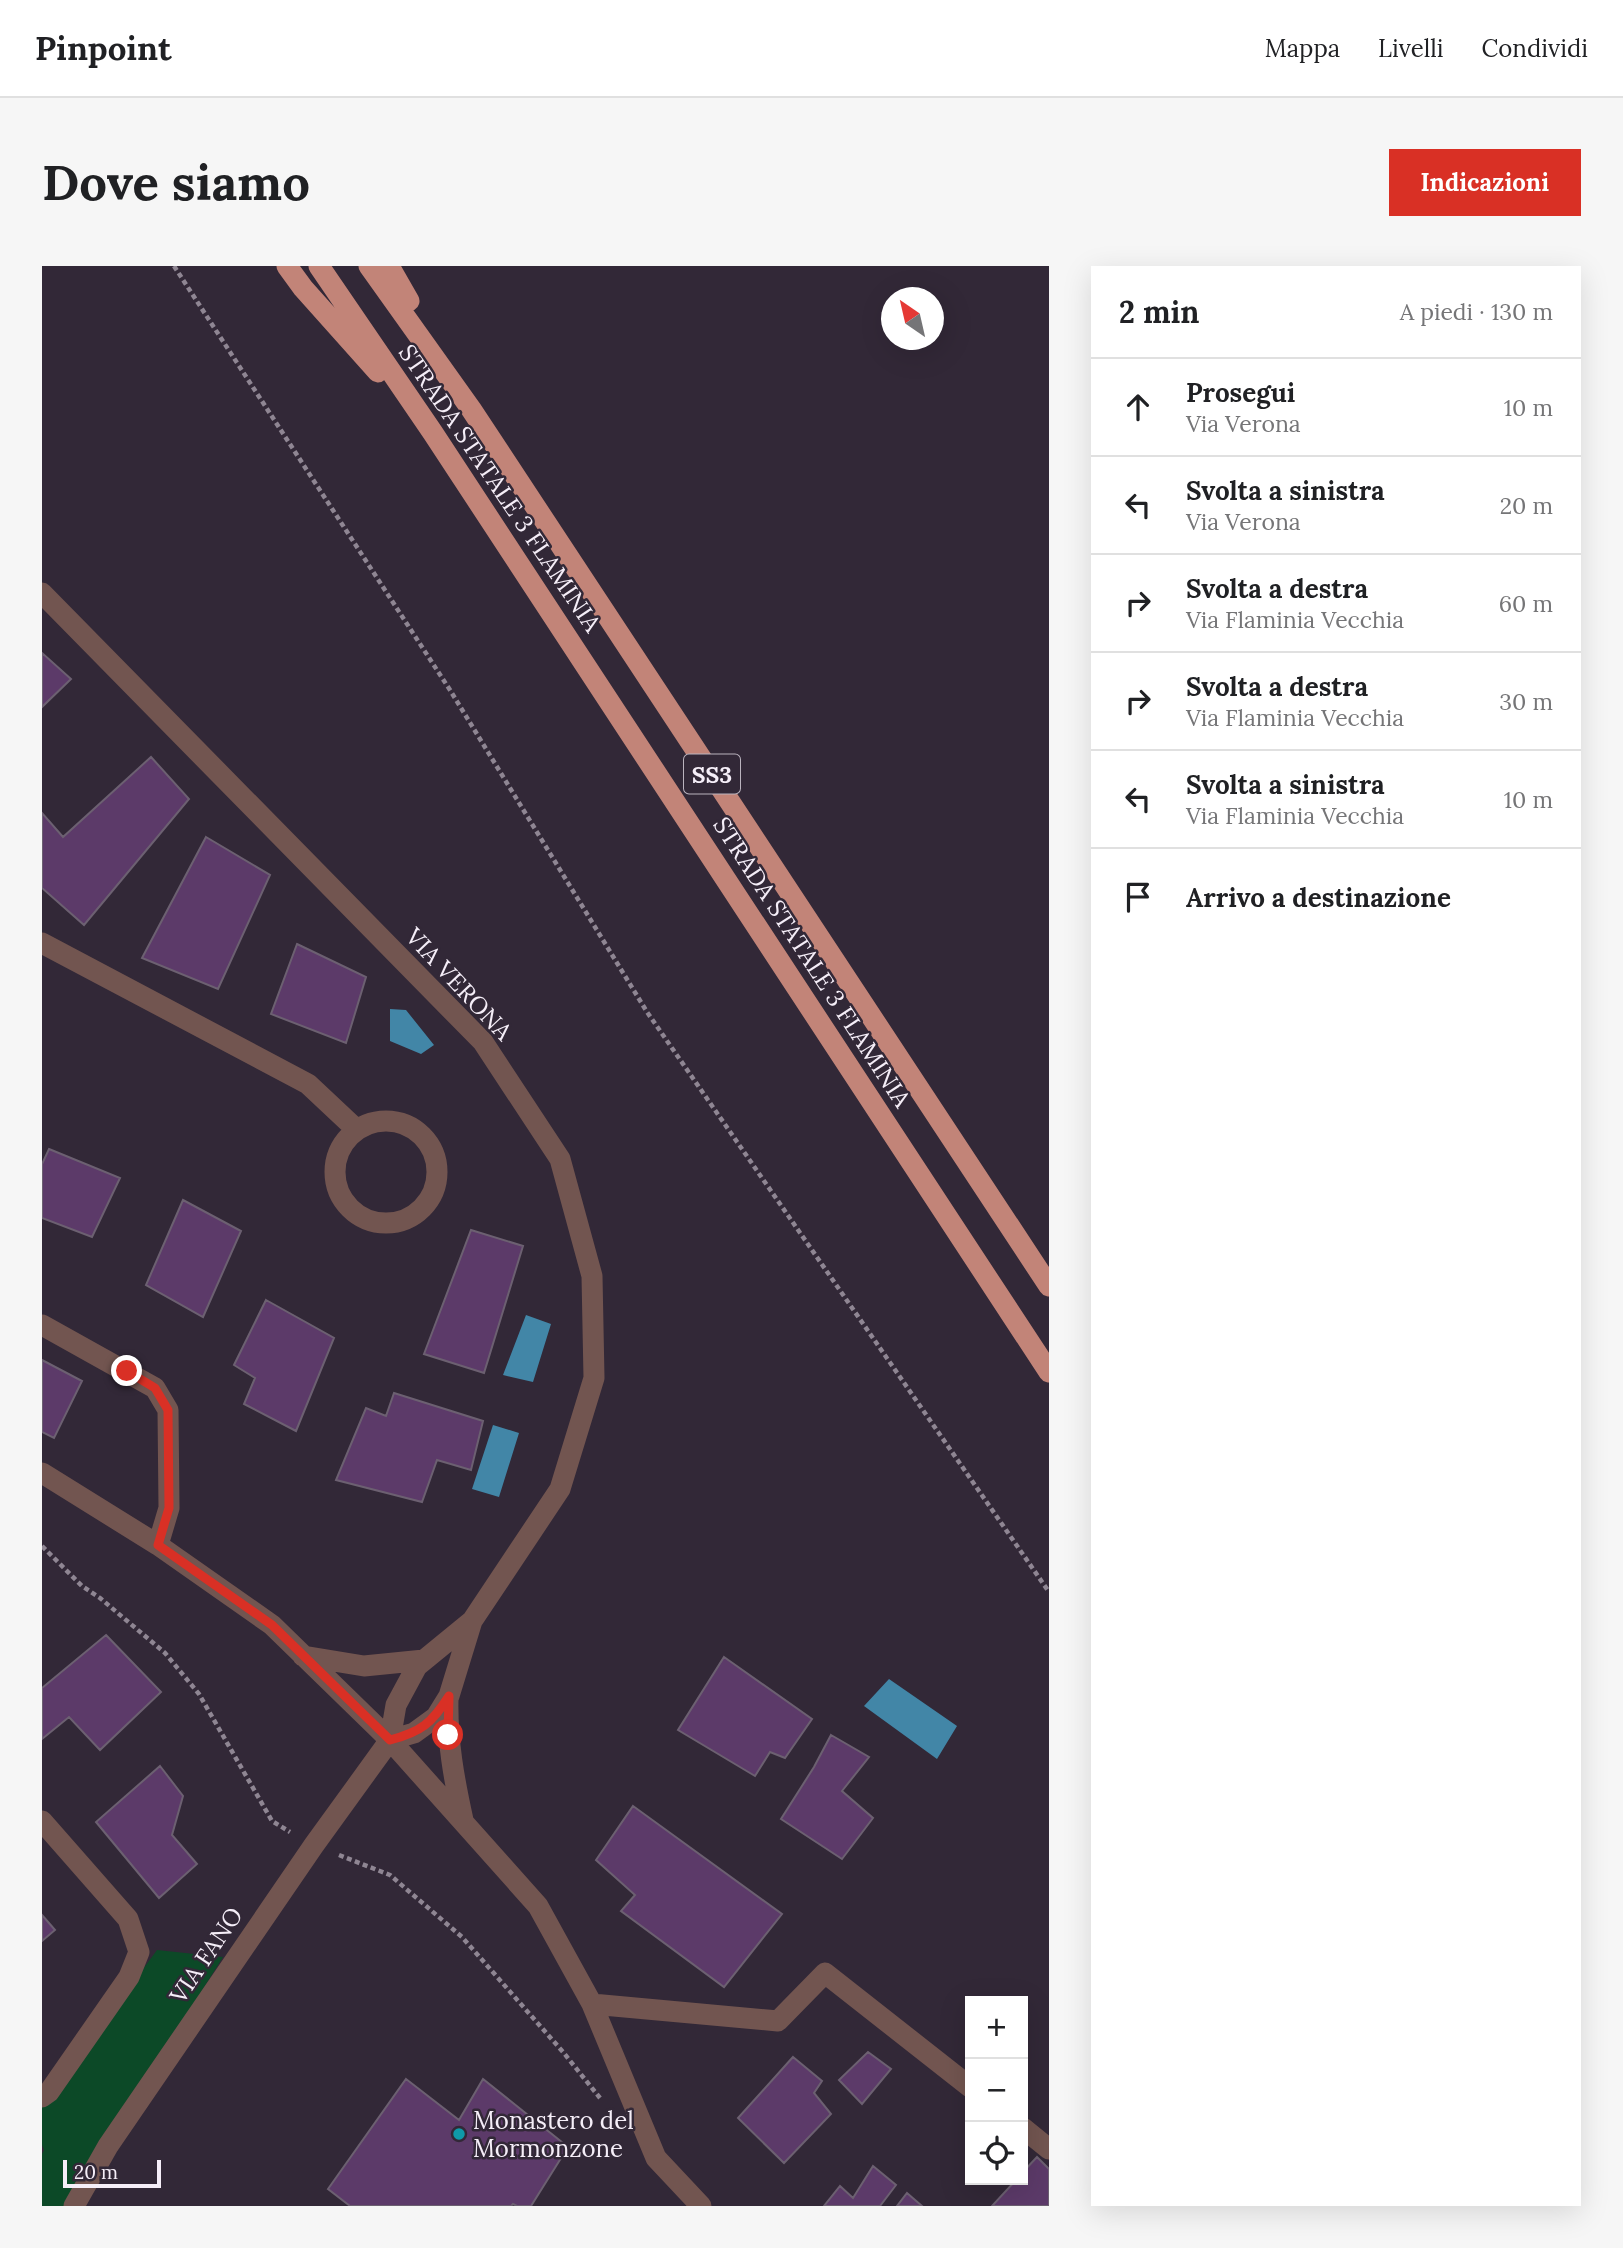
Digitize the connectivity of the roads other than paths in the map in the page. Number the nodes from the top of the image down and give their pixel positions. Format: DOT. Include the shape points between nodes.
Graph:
graph roads {
  1 [pos="287,266"];
  2 [pos="319,266"];
  3 [pos="369,266"];
  4 [pos="389,266"];
  5 [pos="471,409"];
  6 [pos="433,433"];
  7 [pos="42,593"];
  8 [pos="42,943"];
  9 [pos="357,1130"];
  10 [pos="1049,1286"];
  11 [pos="42,1325"];
  12 [pos="1049,1372"];
  13 [pos="42,1473"];
  14 [pos="158,1545"];
  15 [pos="472,1621"];
  16 [pos="303,1656"];
  17 [pos="424,1660"];
  18 [pos="449,1696"];
  19 [pos="390,1740"];
  20 [pos="42,1821"];
  21 [pos="463,1822"];
  22 [pos="592,2004"];
  23 [pos="965,2083"];
  24 [pos="42,2097"];
  25 [pos="1028,2132"];
  26 [pos="1049,2149"];
  27 [pos="74,2206"];
  28 [pos="701,2206"];
  1 -- 6 [label="highway"];
  2 -- 6 [label="highway, STRADA STATALE 3 FLAMINIA / SS3"];
  3 -- 5 [label="highway, STRADA STATALE 3 FLAMINIA / SS3"];
  4 -- 5 [label="highway"];
  5 -- 10 [label="highway, STRADA STATALE 3 FLAMINIA / SS3"];
  6 -- 12 [label="highway, STRADA STATALE 3 FLAMINIA / SS3"];
  7 -- 15 [label="street, VIA VERONA" via="483,1042 561,1159 592,1276 594,1378 560,1489"];
  8 -- 9 [label="street" via="308,1084"];
  9 -- 9 [label="street" via="336,1156 334,1174 347,1205 376,1222 409,1217 423,1207 437,1177 436,1160 419,1132 388,1120"];
  11 -- 14 [label="street" via="155,1388 168,1410 169,1508"];
  13 -- 14 [label="street"];
  14 -- 16 [label="street" via="272,1625"];
  15 -- 17 [label="street, VIA VERONA"];
  15 -- 18 [label="street, VIA VERONA"];
  16 -- 17 [label="street" via="364,1666"];
  16 -- 19 [label="street"];
  17 -- 19 [label="street, VIA VERONA" via="404,1686"];
  18 -- 19 [label="street, VIA VERONA" via="436,1717 414,1734"];
  18 -- 21 [label="street, VIA VERONA" via="450,1759"];
  19 -- 21 [label="street"];
  19 -- 27 [label="street, VIA FANO" via="108,2146"];
  20 -- 24 [label="street" via="128,1919 139,1952 129,1977"];
  21 -- 22 [label="street" via="538,1906"];
  22 -- 23 [label="street" via="778,2021 825,1973"];
  22 -- 28 [label="street" via="656,2158"];
  25 -- 26 [label="street"];
}
